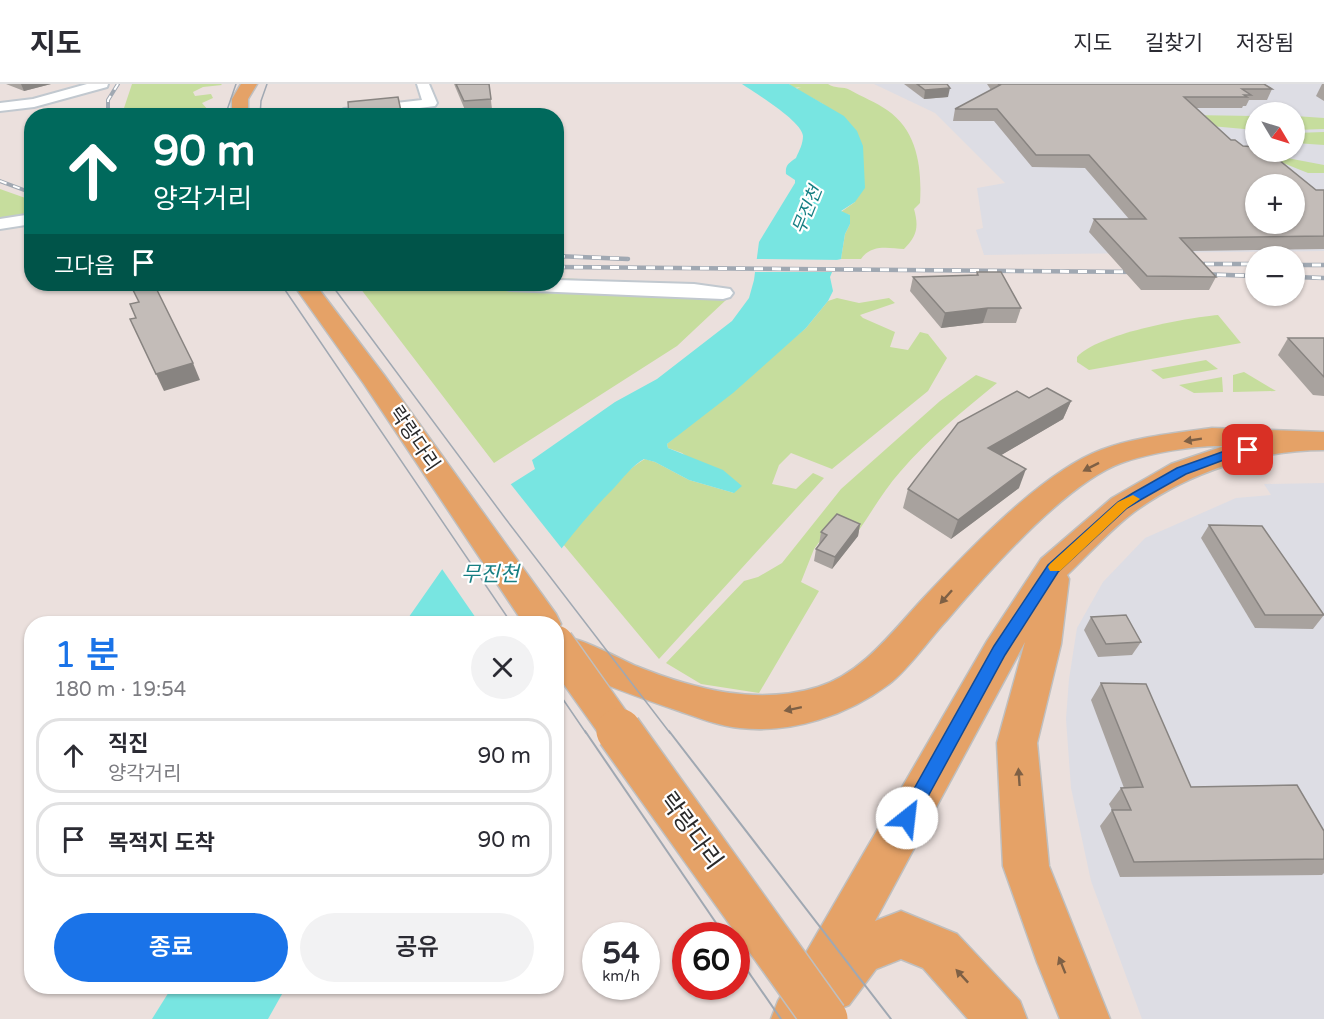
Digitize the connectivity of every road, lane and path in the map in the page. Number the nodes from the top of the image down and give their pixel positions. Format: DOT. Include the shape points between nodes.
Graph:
graph roads {
  1 [pos="102,84"];
  2 [pos="249,84"];
  3 [pos="423,84"];
  4 [pos="0,107"];
  5 [pos="240,108"];
  6 [pos="387,108"];
  7 [pos="24,220"];
  8 [pos="0,224"];
  9 [pos="564,286"];
  10 [pos="309,291"];
  11 [pos="723,293"];
  12 [pos="1293,441"];
  13 [pos="1324,441"];
  14 [pos="1053,568"];
  15 [pos="538,616"];
  16 [pos="564,644"];
  17 [pos="564,653"];
  18 [pos="796,1019"];
  19 [pos="806,1019"];
  20 [pos="825,1019"];
  21 [pos="1002,1019"];
  22 [pos="1085,1019"];
  1 -- 4 [label="street" via="34,103"];
  2 -- 5 [label="main road" via="240,99"];
  3 -- 6 [label="street" via="430,103"];
  7 -- 8 [label="street"];
  9 -- 11 [label="street"];
  10 -- 15 [label="main road, 락랑다리"];
  12 -- 13 [label="main road"];
  12 -- 14 [label="main road" via="1226,455 1182,471 1123,505"];
  12 -- 16 [label="main road, one-way" via="1212,437 1111,456 1078,473 955,587 878,672 824,702 783,711 741,712 715,707 628,679"];
  14 -- 18 [label="main road" via="1000,651"];
  22 -- 14 [label="main road, one-way" via="1026,866 1017,743 1043,644"];
  17 -- 20 [label="main road, 락랑다리, bridge"];
  21 -- 19 [label="main road, one-way" via="940,951 901,935 859,952"];
}
